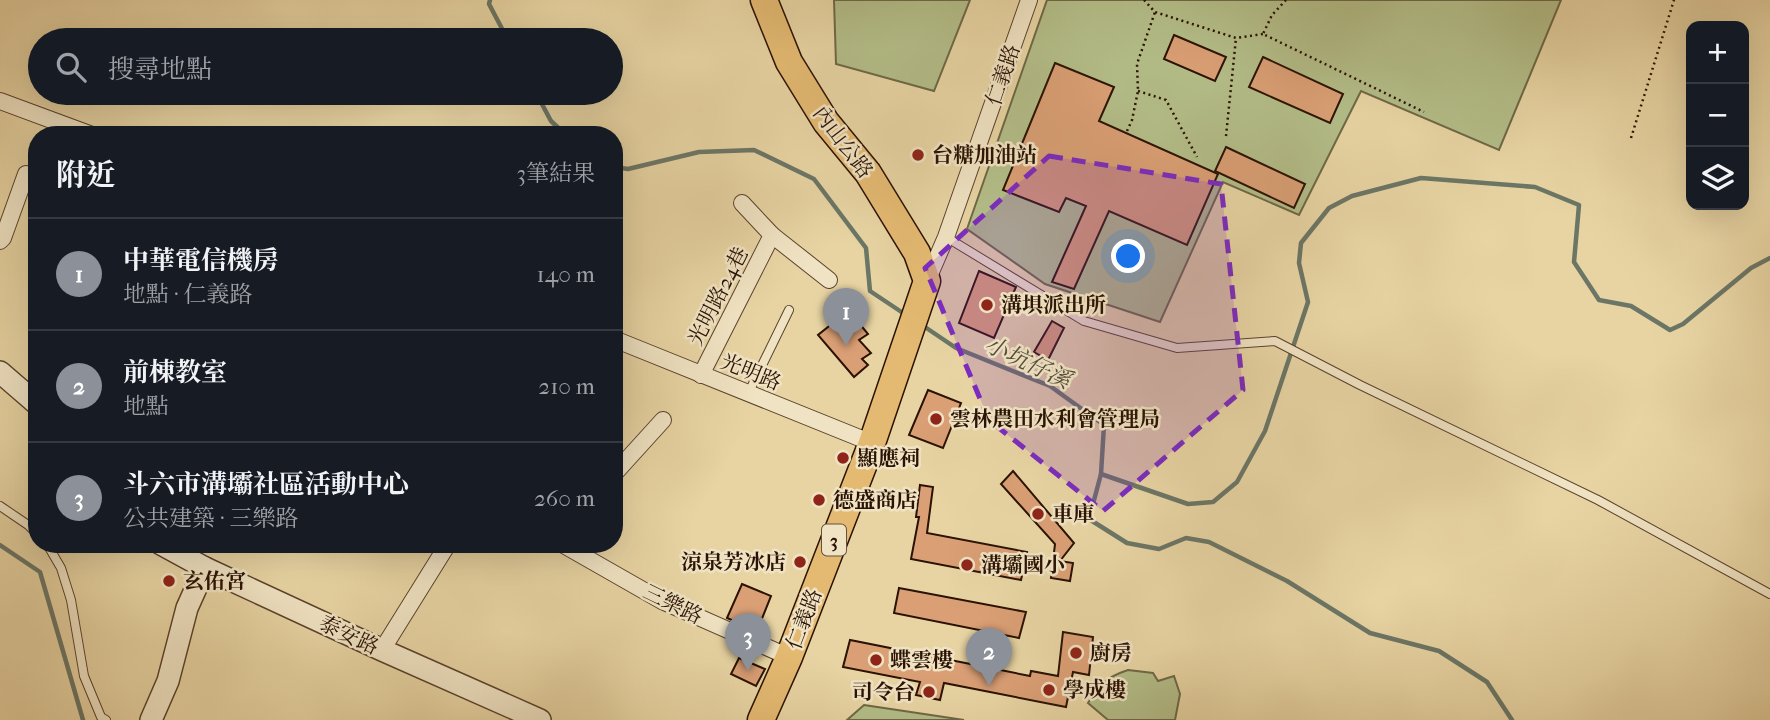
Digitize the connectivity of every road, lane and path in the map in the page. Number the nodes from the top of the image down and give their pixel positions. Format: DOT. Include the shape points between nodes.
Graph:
graph roads {
  1 [pos="764,0"];
  2 [pos="1029,0"];
  3 [pos="1144,0"];
  4 [pos="1286,0"];
  5 [pos="1674,0"];
  6 [pos="1155,12"];
  7 [pos="1263,34"];
  8 [pos="1236,38"];
  9 [pos="1138,91"];
  10 [pos="0,101"];
  11 [pos="1424,113"];
  12 [pos="68,126"];
  13 [pos="1127,131"];
  14 [pos="1226,136"];
  15 [pos="1631,138"];
  16 [pos="1197,157"];
  17 [pos="26,174"];
  18 [pos="742,203"];
  19 [pos="772,235"];
  20 [pos="946,237"];
  21 [pos="0,241"];
  22 [pos="829,280"];
  23 [pos="928,281"];
  24 [pos="789,310"];
  25 [pos="623,343"];
  26 [pos="0,372"];
  27 [pos="701,375"];
  28 [pos="28,394"];
  29 [pos="748,394"];
  30 [pos="663,420"];
  31 [pos="872,443"];
  32 [pos="623,464"];
  33 [pos="0,506"];
  34 [pos="28,524"];
  35 [pos="52,553"];
  36 [pos="183,553"];
  37 [pos="442,553"];
  38 [pos="578,553"];
  39 [pos="205,568"];
  40 [pos="1770,594"];
  41 [pos="382,650"];
  42 [pos="789,657"];
  43 [pos="106,720"];
  44 [pos="151,720"];
  45 [pos="540,720"];
  46 [pos="761,720"];
  1 -- 23 [label="main road, 內山公路" via="789,62 826,122 868,173 917,253"];
  2 -- 20 [label="street, 仁義路"];
  3 -- 6 [label="path"];
  4 -- 7 [label="path"];
  5 -- 15 [label="path"];
  6 -- 8 [label="path"];
  6 -- 9 [label="path" via="1137,64"];
  7 -- 8 [label="path"];
  7 -- 11 [label="path"];
  8 -- 14 [label="path"];
  9 -- 13 [label="path"];
  9 -- 16 [label="path" via="1166,100"];
  10 -- 12 [label="street"];
  17 -- 21 [label="street"];
  18 -- 19 [label="street, 光明路24巷"];
  19 -- 22 [label="street, 光明路24巷"];
  19 -- 27 [label="street, 光明路24巷"];
  20 -- 23 [label="street, 仁義路"];
  20 -- 40 [label="lane" via="1084,321 1177,348 1275,341 1598,500"];
  23 -- 31 [label="main road, 仁義路 / 3"];
  24 -- 29 [label="lane"];
  25 -- 27 [label="street, 光明路"];
  26 -- 28 [label="street"];
  27 -- 29 [label="street, 光明路"];
  29 -- 31 [label="street, 光明路"];
  30 -- 32 [label="street"];
  31 -- 42 [label="main road, 仁義路 / 3"];
  33 -- 34 [label="lane"];
  35 -- 43 [label="lane" via="71,600 84,676"];
  36 -- 39 [label="street, 泰安路"];
  37 -- 41 [label="street"];
  38 -- 42 [label="street, 三樂路" via="662,601"];
  39 -- 41 [label="street, 泰安路"];
  39 -- 44 [label="street" via="187,608 168,681"];
  41 -- 45 [label="street, 泰安路"];
  42 -- 46 [label="main road, 仁義路 / 3"];
}
